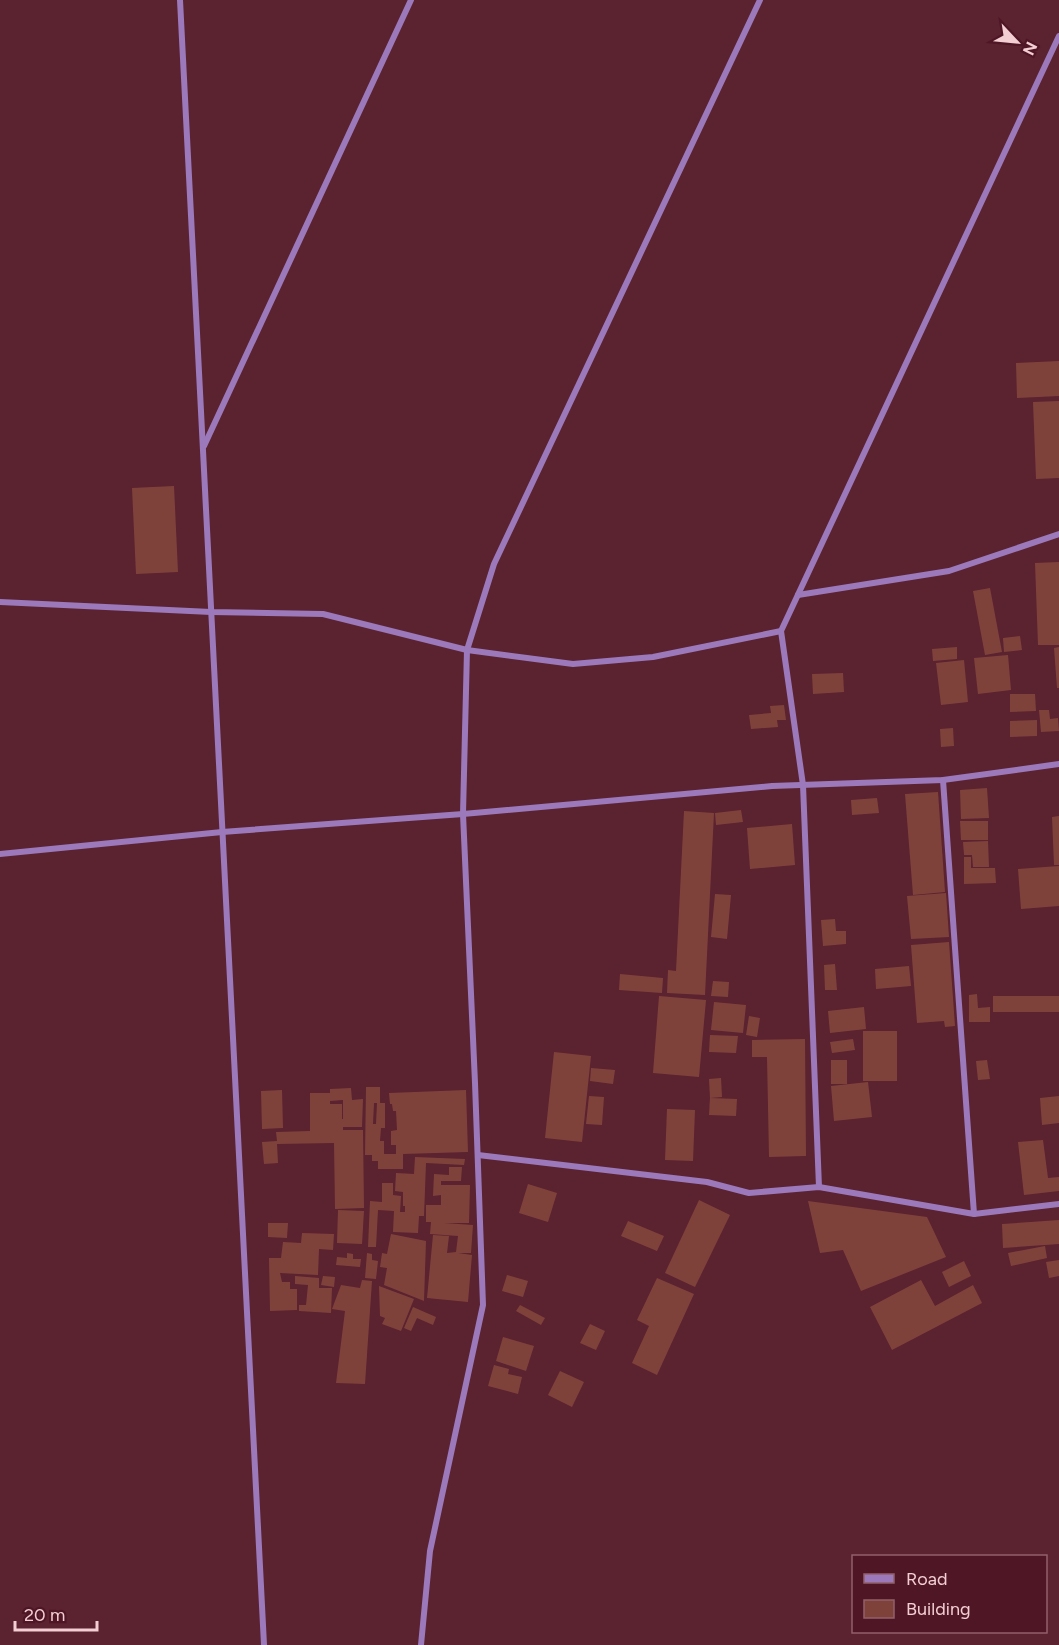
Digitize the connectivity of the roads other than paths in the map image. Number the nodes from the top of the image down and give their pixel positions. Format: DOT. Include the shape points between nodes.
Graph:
graph roads {
  1 [pos="180,0"];
  2 [pos="411,0"];
  3 [pos="760,0"];
  4 [pos="1059,36"];
  5 [pos="203,448"];
  6 [pos="1059,534"];
  7 [pos="798,595"];
  8 [pos="0,602"];
  9 [pos="211,612"];
  10 [pos="781,631"];
  11 [pos="467,650"];
  12 [pos="1059,764"];
  13 [pos="943,780"];
  14 [pos="803,785"];
  15 [pos="462,814"];
  16 [pos="222,832"];
  17 [pos="0,854"];
  18 [pos="478,1155"];
  19 [pos="819,1187"];
  20 [pos="1059,1204"];
  21 [pos="974,1214"];
  22 [pos="264,1645"];
  23 [pos="421,1645"];
  1 -- 5 [label="street"];
  2 -- 5 [label="street"];
  3 -- 11 [label="street" via="494,564"];
  4 -- 7 [label="street"];
  5 -- 9 [label="street"];
  6 -- 7 [label="street" via="949,570"];
  7 -- 10 [label="street"];
  8 -- 9 [label="street"];
  9 -- 11 [label="street" via="323,614"];
  9 -- 16 [label="street"];
  10 -- 11 [label="street" via="653,657 573,664"];
  10 -- 14 [label="street"];
  11 -- 15 [label="street"];
  12 -- 13 [label="street"];
  13 -- 14 [label="street"];
  13 -- 21 [label="street"];
  14 -- 15 [label="street"];
  14 -- 19 [label="street"];
  15 -- 16 [label="street"];
  15 -- 18 [label="street"];
  16 -- 17 [label="street"];
  16 -- 22 [label="street"];
  18 -- 19 [label="street" via="707,1182 749,1193"];
  18 -- 23 [label="street" via="483,1305 430,1551"];
  19 -- 21 [label="street"];
  20 -- 21 [label="street"];
}
